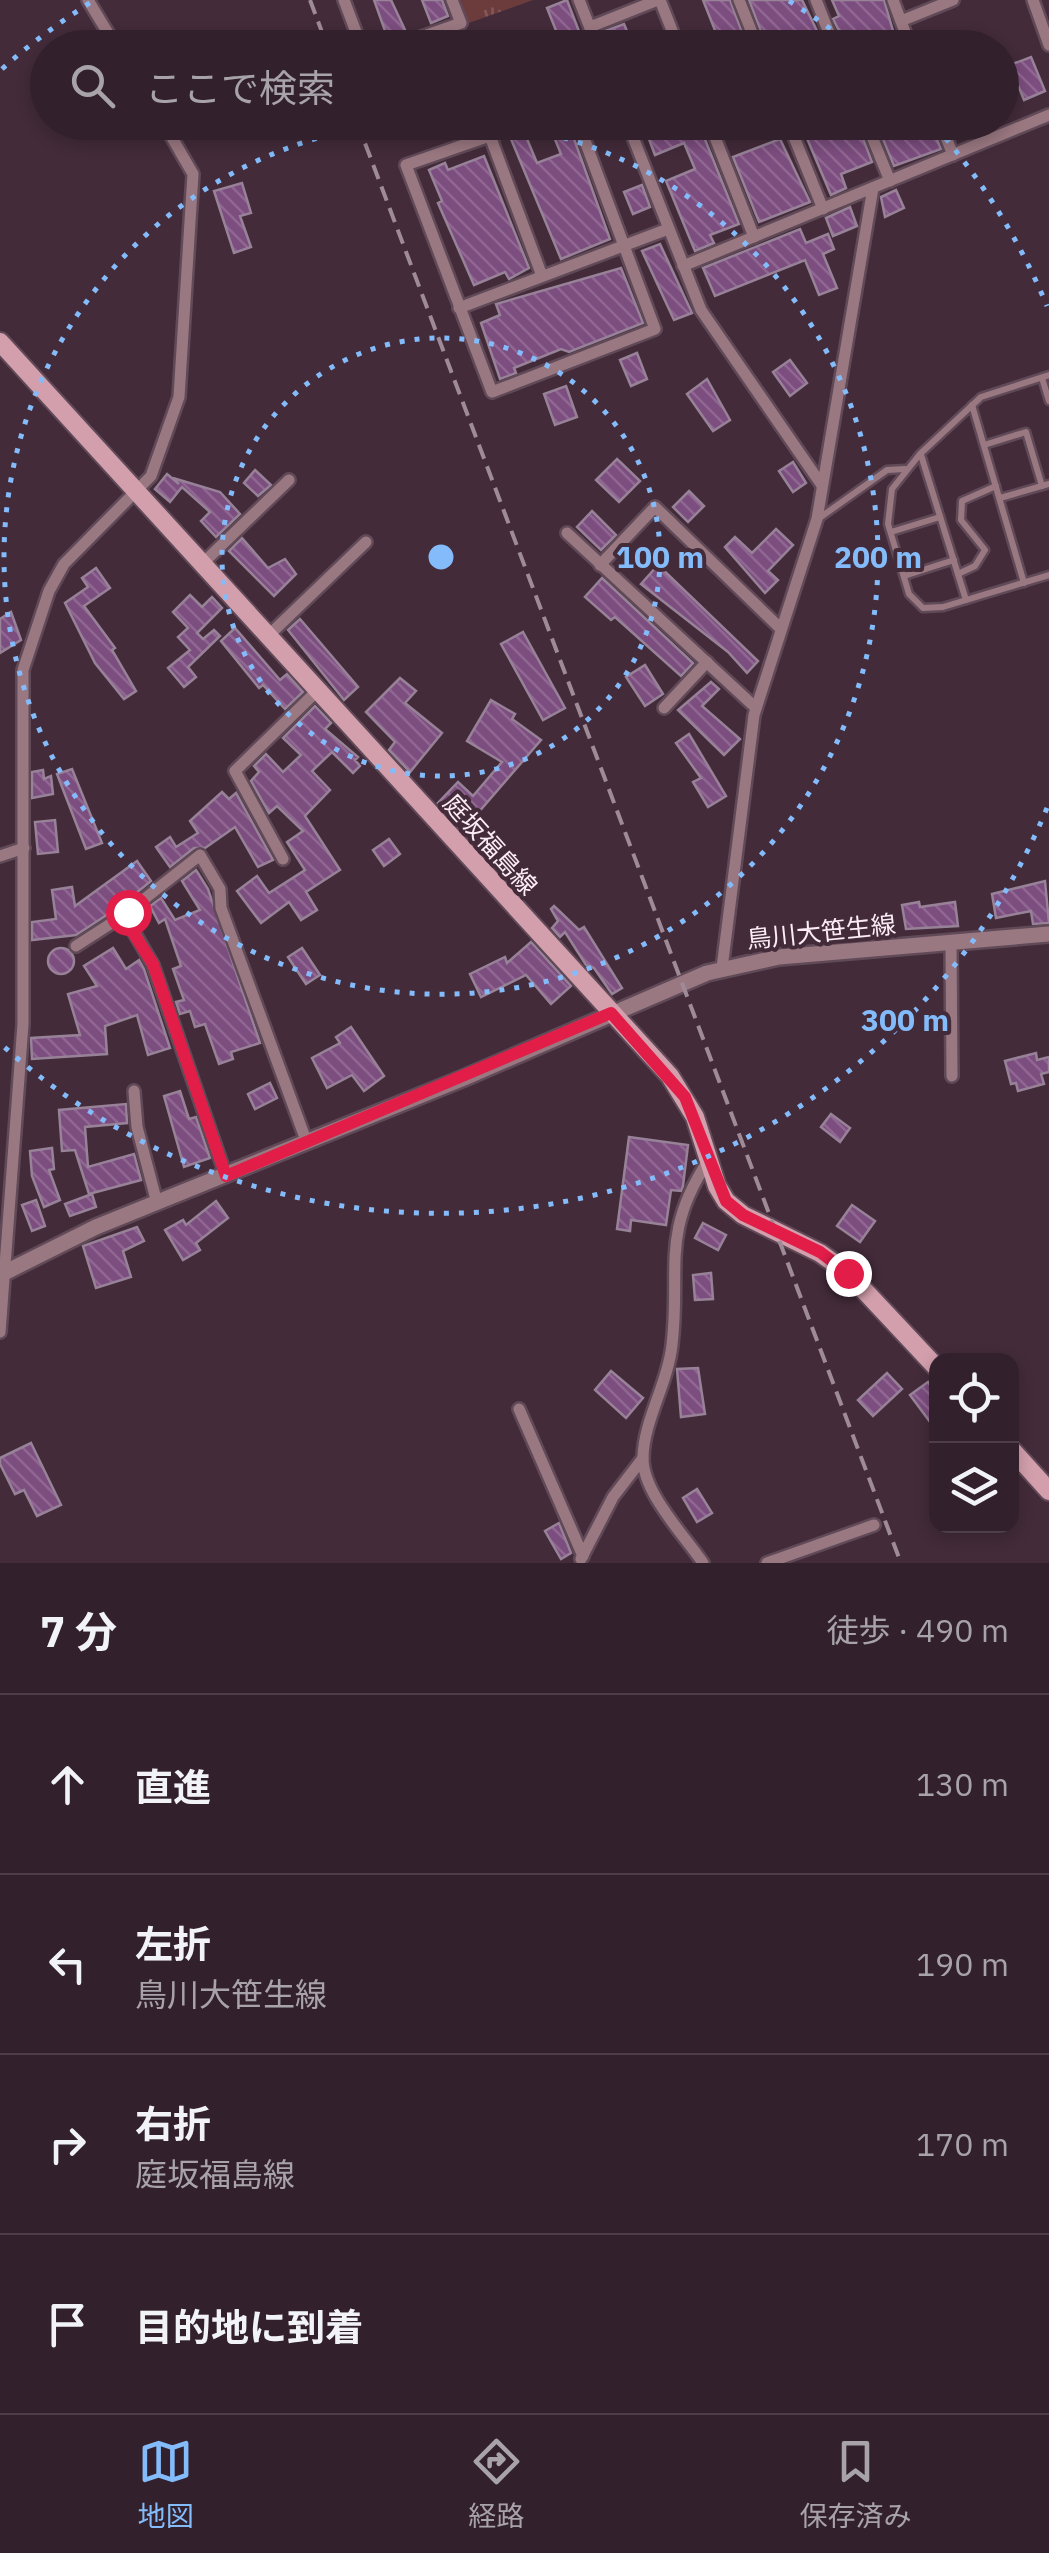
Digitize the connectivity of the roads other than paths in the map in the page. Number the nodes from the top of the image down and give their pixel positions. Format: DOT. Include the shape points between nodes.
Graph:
graph roads {
  1 [pos="88,0"];
  2 [pos="344,0"];
  3 [pos="452,0"];
  4 [pos="579,0"];
  5 [pos="659,0"];
  6 [pos="739,0"];
  7 [pos="816,0"];
  8 [pos="893,0"];
  9 [pos="953,0"];
  10 [pos="1033,0"];
  11 [pos="901,21"];
  12 [pos="590,27"];
  13 [pos="106,30"];
  14 [pos="355,30"];
  15 [pos="441,30"];
  16 [pos="591,30"];
  17 [pos="672,30"];
  18 [pos="751,30"];
  19 [pos="828,30"];
  20 [pos="904,30"];
  21 [pos="1049,44"];
  22 [pos="1049,115"];
  23 [pos="1019,128"];
  24 [pos="174,140"];
  25 [pos="478,140"];
  26 [pos="491,140"];
  27 [pos="585,140"];
  28 [pos="634,140"];
  29 [pos="715,140"];
  30 [pos="795,140"];
  31 [pos="873,140"];
  32 [pos="947,140"];
  33 [pos="989,140"];
  34 [pos="953,155"];
  35 [pos="890,181"];
  36 [pos="873,188"];
  37 [pos="823,208"];
  38 [pos="668,229"];
  39 [pos="754,237"];
  40 [pos="626,245"];
  41 [pos="683,266"];
  42 [pos="542,276"];
  43 [pos="460,308"];
  44 [pos="0,342"];
  45 [pos="1046,376"];
  46 [pos="1049,401"];
  47 [pos="972,405"];
  48 [pos="984,445"];
  49 [pos="920,454"];
  50 [pos="906,469"];
  51 [pos="290,480"];
  52 [pos="822,484"];
  53 [pos="1046,485"];
  54 [pos="996,486"];
  55 [pos="136,493"];
  56 [pos="1000,498"];
  57 [pos="940,517"];
  58 [pos="817,519"];
  59 [pos="891,532"];
  60 [pos="567,533"];
  61 [pos="366,542"];
  62 [pos="954,560"];
  63 [pos="202,564"];
  64 [pos="600,565"];
  65 [pos="958,574"];
  66 [pos="904,576"];
  67 [pos="1049,576"];
  68 [pos="1024,583"];
  69 [pos="966,601"];
  70 [pos="780,628"];
  71 [pos="268,636"];
  72 [pos="707,662"];
  73 [pos="318,690"];
  74 [pos="664,708"];
  75 [pos="756,708"];
  76 [pos="24,848"];
  77 [pos="0,856"];
  78 [pos="284,859"];
  79 [pos="124,915"];
  80 [pos="1049,934"];
  81 [pos="951,944"];
  82 [pos="76,946"];
  83 [pos="722,968"];
  84 [pos="611,1013"];
  85 [pos="952,1076"];
  86 [pos="134,1092"];
  87 [pos="307,1143"];
  88 [pos="708,1161"];
  89 [pos="226,1176"];
  90 [pos="157,1203"];
  91 [pos="3,1274"];
  92 [pos="0,1332"];
  93 [pos="929,1360"];
  94 [pos="519,1409"];
  95 [pos="643,1458"];
  96 [pos="1019,1458"];
  97 [pos="1049,1491"];
  98 [pos="874,1525"];
  99 [pos="581,1560"];
  100 [pos="698,1563"];
  101 [pos="767,1563"];
  1 -- 13 [label="street"];
  2 -- 14 [label="street"];
  3 -- 15 [label="street" via="461,23"];
  4 -- 12 [label="street"];
  5 -- 12 [label="street"];
  5 -- 17 [label="street"];
  6 -- 18 [label="street"];
  7 -- 19 [label="street"];
  8 -- 11 [label="street"];
  9 -- 11 [label="street"];
  10 -- 21 [label="street"];
  11 -- 20 [label="street"];
  12 -- 16 [label="street"];
  22 -- 23 [label="street"];
  24 -- 55 [label="street" via="193,174 184,372 157,463"];
  25 -- 43 [label="street" via="406,164"];
  26 -- 42 [label="street"];
  27 -- 40 [label="street"];
  28 -- 38 [label="street"];
  29 -- 39 [label="street"];
  30 -- 37 [label="street"];
  31 -- 35 [label="street"];
  32 -- 34 [label="street"];
  33 -- 34 [label="street"];
  34 -- 35 [label="street"];
  35 -- 36 [label="street"];
  36 -- 37 [label="street"];
  36 -- 52 [label="street"];
  37 -- 39 [label="street"];
  38 -- 40 [label="street"];
  38 -- 41 [label="street"];
  39 -- 41 [label="street"];
  40 -- 42 [label="street"];
  40 -- 43 [label="street" via="655,329 492,392"];
  41 -- 52 [label="street" via="710,326"];
  42 -- 43 [label="street"];
  44 -- 55 [label="main road, 庭坂福島線"];
  45 -- 46 [label="lane"];
  45 -- 47 [label="lane"];
  47 -- 48 [label="lane"];
  47 -- 49 [label="lane"];
  48 -- 53 [label="lane" via="1026,432"];
  48 -- 54 [label="lane"];
  49 -- 50 [label="lane"];
  49 -- 57 [label="lane"];
  50 -- 58 [label="lane" via="887,470"];
  50 -- 59 [label="lane" via="889,497"];
  51 -- 63 [label="street"];
  52 -- 58 [label="street"];
  53 -- 56 [label="lane"];
  54 -- 56 [label="lane"];
  54 -- 65 [label="lane" via="962,501 961,520 984,550 975,566"];
  55 -- 63 [label="main road, 庭坂福島線"];
  55 -- 76 [label="street" via="64,564 35,629 19,698"];
  56 -- 68 [label="lane"];
  57 -- 59 [label="lane"];
  57 -- 62 [label="lane"];
  58 -- 70 [label="street"];
  59 -- 66 [label="lane"];
  60 -- 64 [label="street"];
  61 -- 71 [label="street"];
  62 -- 65 [label="lane"];
  62 -- 66 [label="lane"];
  63 -- 71 [label="main road, 庭坂福島線"];
  64 -- 70 [label="street" via="654,507"];
  64 -- 72 [label="street"];
  65 -- 69 [label="lane"];
  66 -- 69 [label="lane" via="923,608"];
  67 -- 68 [label="lane"];
  68 -- 69 [label="lane"];
  70 -- 75 [label="street"];
  71 -- 73 [label="main road, 庭坂福島線"];
  72 -- 74 [label="street"];
  72 -- 75 [label="street"];
  73 -- 78 [label="street" via="235,772"];
  73 -- 84 [label="main road, 庭坂福島線"];
  75 -- 83 [label="street"];
  76 -- 77 [label="street"];
  76 -- 91 [label="street" via="23,1024"];
  79 -- 82 [label="street"];
  79 -- 87 [label="street" via="200,855 220,889 221,908"];
  79 -- 89 [label="street" via="153,964"];
  80 -- 81 [label="street, 鳥川大笹生線"];
  81 -- 83 [label="street, 鳥川大笹生線"];
  81 -- 85 [label="street"];
  83 -- 84 [label="street, 鳥川大笹生線"];
  84 -- 87 [label="street, 鳥川大笹生線"];
  84 -- 88 [label="main road, 庭坂福島線" via="685,1097"];
  86 -- 90 [label="street"];
  87 -- 89 [label="street, 鳥川大笹生線"];
  88 -- 93 [label="main road, 庭坂福島線" via="726,1201 848,1273"];
  88 -- 95 [label="street" via="672,1248 672,1346"];
  89 -- 90 [label="street, 鳥川大笹生線"];
  90 -- 91 [label="street, 鳥川大笹生線"];
  91 -- 92 [label="street"];
  94 -- 99 [label="street"];
  95 -- 99 [label="street" via="613,1497"];
  95 -- 100 [label="street" via="650,1483"];
  96 -- 97 [label="main road"];
  98 -- 101 [label="street"];
}
